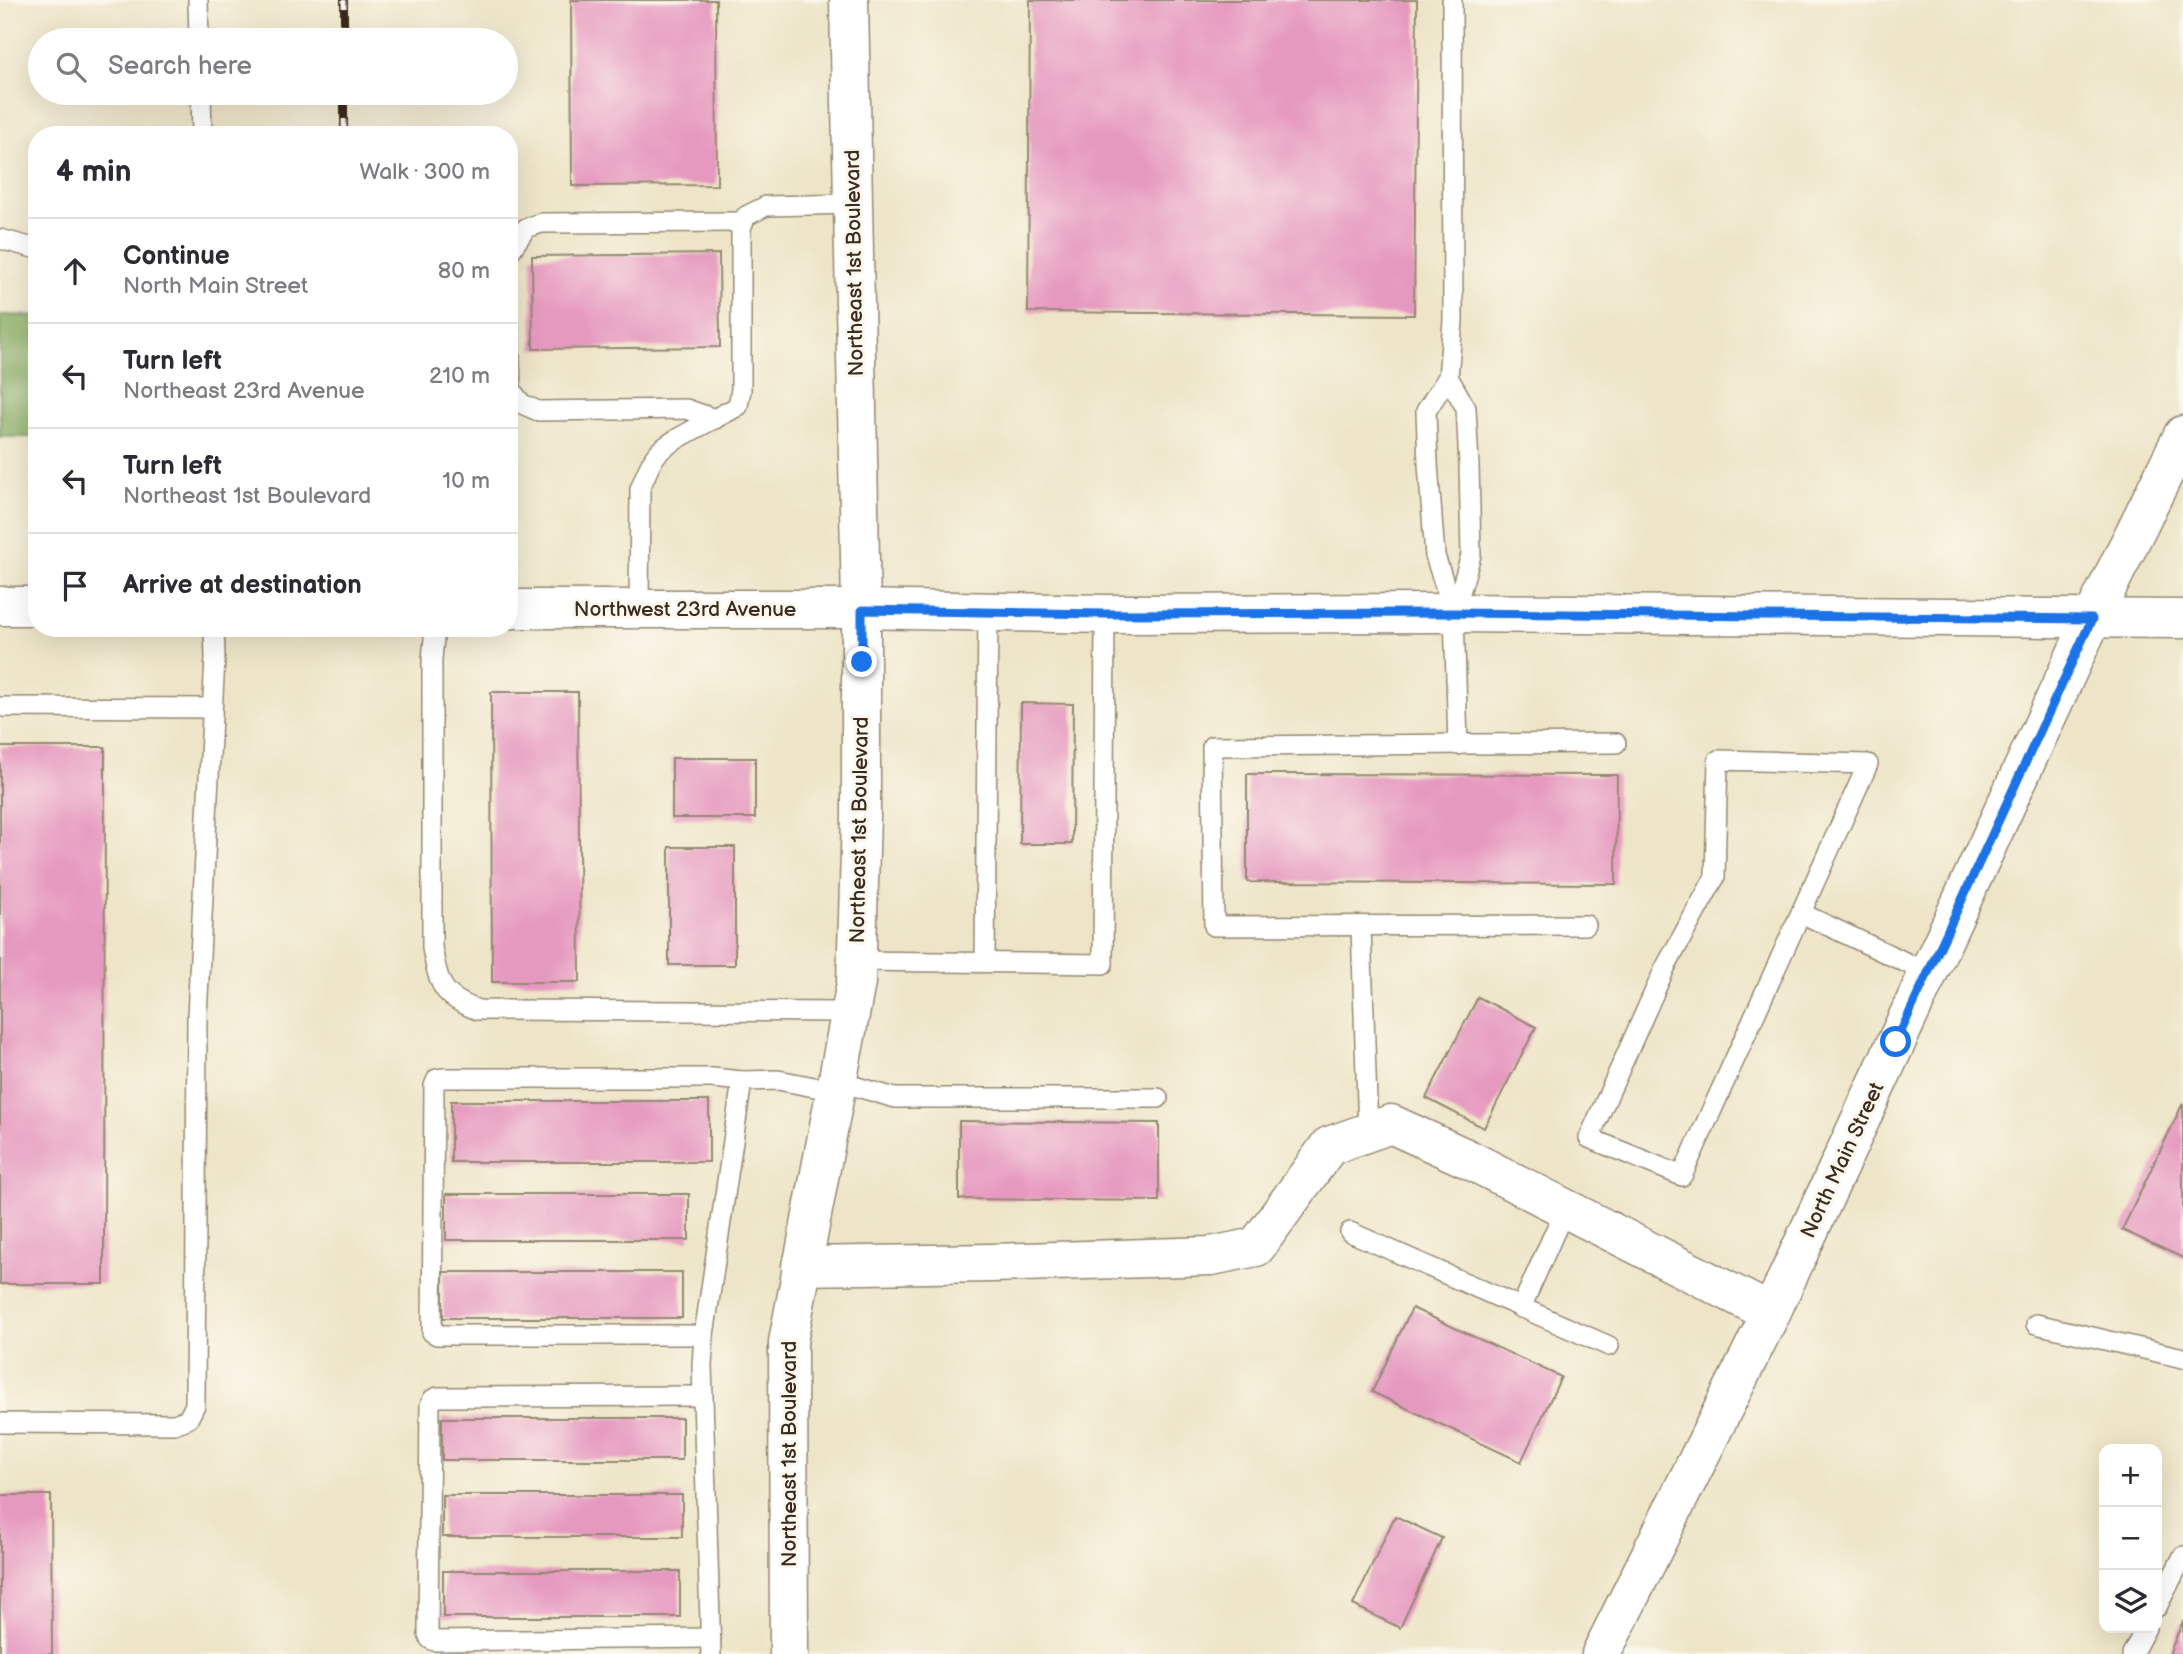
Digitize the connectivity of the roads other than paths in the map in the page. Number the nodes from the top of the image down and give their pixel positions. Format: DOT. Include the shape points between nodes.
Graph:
graph roads {
  1 [pos="198,0"];
  2 [pos="849,0"];
  3 [pos="1452,0"];
  4 [pos="199,28"];
  5 [pos="201,105"];
  6 [pos="202,126"];
  7 [pos="853,204"];
  8 [pos="743,222"];
  9 [pos="0,239"];
  10 [pos="518,240"];
  11 [pos="28,247"];
  12 [pos="1448,377"];
  13 [pos="518,399"];
  14 [pos="715,419"];
  15 [pos="2183,435"];
  16 [pos="0,606"];
  17 [pos="28,606"];
  18 [pos="518,610"];
  19 [pos="639,610"];
  20 [pos="862,610"];
  21 [pos="988,611"];
  22 [pos="1454,613"];
  23 [pos="1105,614"];
  24 [pos="2092,619"];
  25 [pos="2183,619"];
  26 [pos="214,637"];
  27 [pos="434,637"];
  28 [pos="0,707"];
  29 [pos="212,708"];
  30 [pos="1616,743"];
  31 [pos="1458,745"];
  32 [pos="1801,913"];
  33 [pos="1586,925"];
  34 [pos="1361,926"];
  35 [pos="856,961"];
  36 [pos="985,962"];
  37 [pos="1928,973"];
  38 [pos="850,1012"];
  39 [pos="742,1081"];
  40 [pos="836,1086"];
  41 [pos="1158,1098"];
  42 [pos="1368,1132"];
  43 [pos="1565,1209"];
  44 [pos="1350,1232"];
  45 [pos="801,1266"];
  46 [pos="1521,1308"];
  47 [pos="1771,1313"];
  48 [pos="2036,1324"];
  49 [pos="704,1335"];
  50 [pos="1609,1346"];
  51 [pos="2183,1358"];
  52 [pos="702,1395"];
  53 [pos="0,1423"];
  54 [pos="2183,1556"];
  55 [pos="2162,1597"];
  56 [pos="2143,1633"];
  57 [pos="711,1646"];
  58 [pos="789,1654"];
  59 [pos="1601,1654"];
  60 [pos="2132,1654"];
  1 -- 4 [label="lane"];
  2 -- 7 [label="main road, Northeast 1st Boulevard"];
  3 -- 12 [label="lane" via="1453,321"];
  5 -- 6 [label="lane"];
  7 -- 8 [label="lane" via="766,206"];
  7 -- 20 [label="main road, Northeast 1st Boulevard"];
  8 -- 10 [label="lane" via="541,223 526,228"];
  8 -- 14 [label="lane" via="741,390 738,406"];
  9 -- 11 [label="lane"];
  12 -- 22 [label="lane" via="1466,408 1469,465 1471,555"];
  12 -- 22 [label="lane" via="1426,411 1435,556"];
  13 -- 14 [label="lane" via="538,411 686,409"];
  14 -- 19 [label="lane" via="658,452 640,489"];
  15 -- 24 [label="main road, North Main Street"];
  16 -- 17 [label="main road"];
  18 -- 19 [label="main road, Northwest 23rd Avenue"];
  19 -- 20 [label="main road, Northwest 23rd Avenue"];
  20 -- 21 [label="main road, Northwest 23rd Avenue"];
  20 -- 35 [label="main road, Northeast 1st Boulevard"];
  21 -- 23 [label="main road, Northwest 23rd Avenue"];
  21 -- 36 [label="lane"];
  22 -- 23 [label="main road, Northwest 23rd Avenue"];
  22 -- 24 [label="main road, Northwest 23rd Avenue"];
  22 -- 31 [label="lane"];
  23 -- 36 [label="lane" via="1103,964"];
  24 -- 25 [label="main road, Northwest 23rd Avenue"];
  24 -- 37 [label="main road, North Main Street"];
  26 -- 29 [label="lane"];
  27 -- 38 [label="lane" via="432,948 447,994 478,1010"];
  28 -- 29 [label="lane"];
  29 -- 53 [label="lane" via="197,1016 195,1405 188,1419 174,1424"];
  30 -- 31 [label="lane"];
  31 -- 34 [label="lane" via="1212,746 1214,926"];
  32 -- 32 [label="lane" via="1682,1176 1589,1138 1665,968 1715,877 1718,760 1868,764"];
  32 -- 37 [label="lane"];
  33 -- 34 [label="lane"];
  34 -- 42 [label="lane"];
  35 -- 36 [label="lane"];
  35 -- 38 [label="main road, Northeast 1st Boulevard"];
  37 -- 47 [label="main road, North Main Street"];
  38 -- 40 [label="main road, Northeast 1st Boulevard"];
  39 -- 40 [label="lane"];
  39 -- 49 [label="lane"];
  39 -- 49 [label="lane" via="444,1078 434,1086 432,1332"];
  40 -- 41 [label="lane" via="895,1098"];
  40 -- 45 [label="main road, Northeast 1st Boulevard"];
  42 -- 43 [label="main road" via="1391,1124"];
  42 -- 45 [label="main road" via="1329,1146 1256,1247 1211,1256"];
  43 -- 46 [label="lane"];
  43 -- 47 [label="main road"];
  44 -- 46 [label="lane"];
  45 -- 58 [label="main road, Northeast 1st Boulevard" via="788,1342"];
  46 -- 50 [label="lane"];
  47 -- 59 [label="main road, North Main Street"];
  48 -- 51 [label="lane"];
  49 -- 52 [label="lane"];
  52 -- 57 [label="lane"];
  52 -- 57 [label="lane" via="433,1399 428,1634 434,1641"];
  54 -- 55 [label="lane"];
  56 -- 60 [label="lane"];
}
